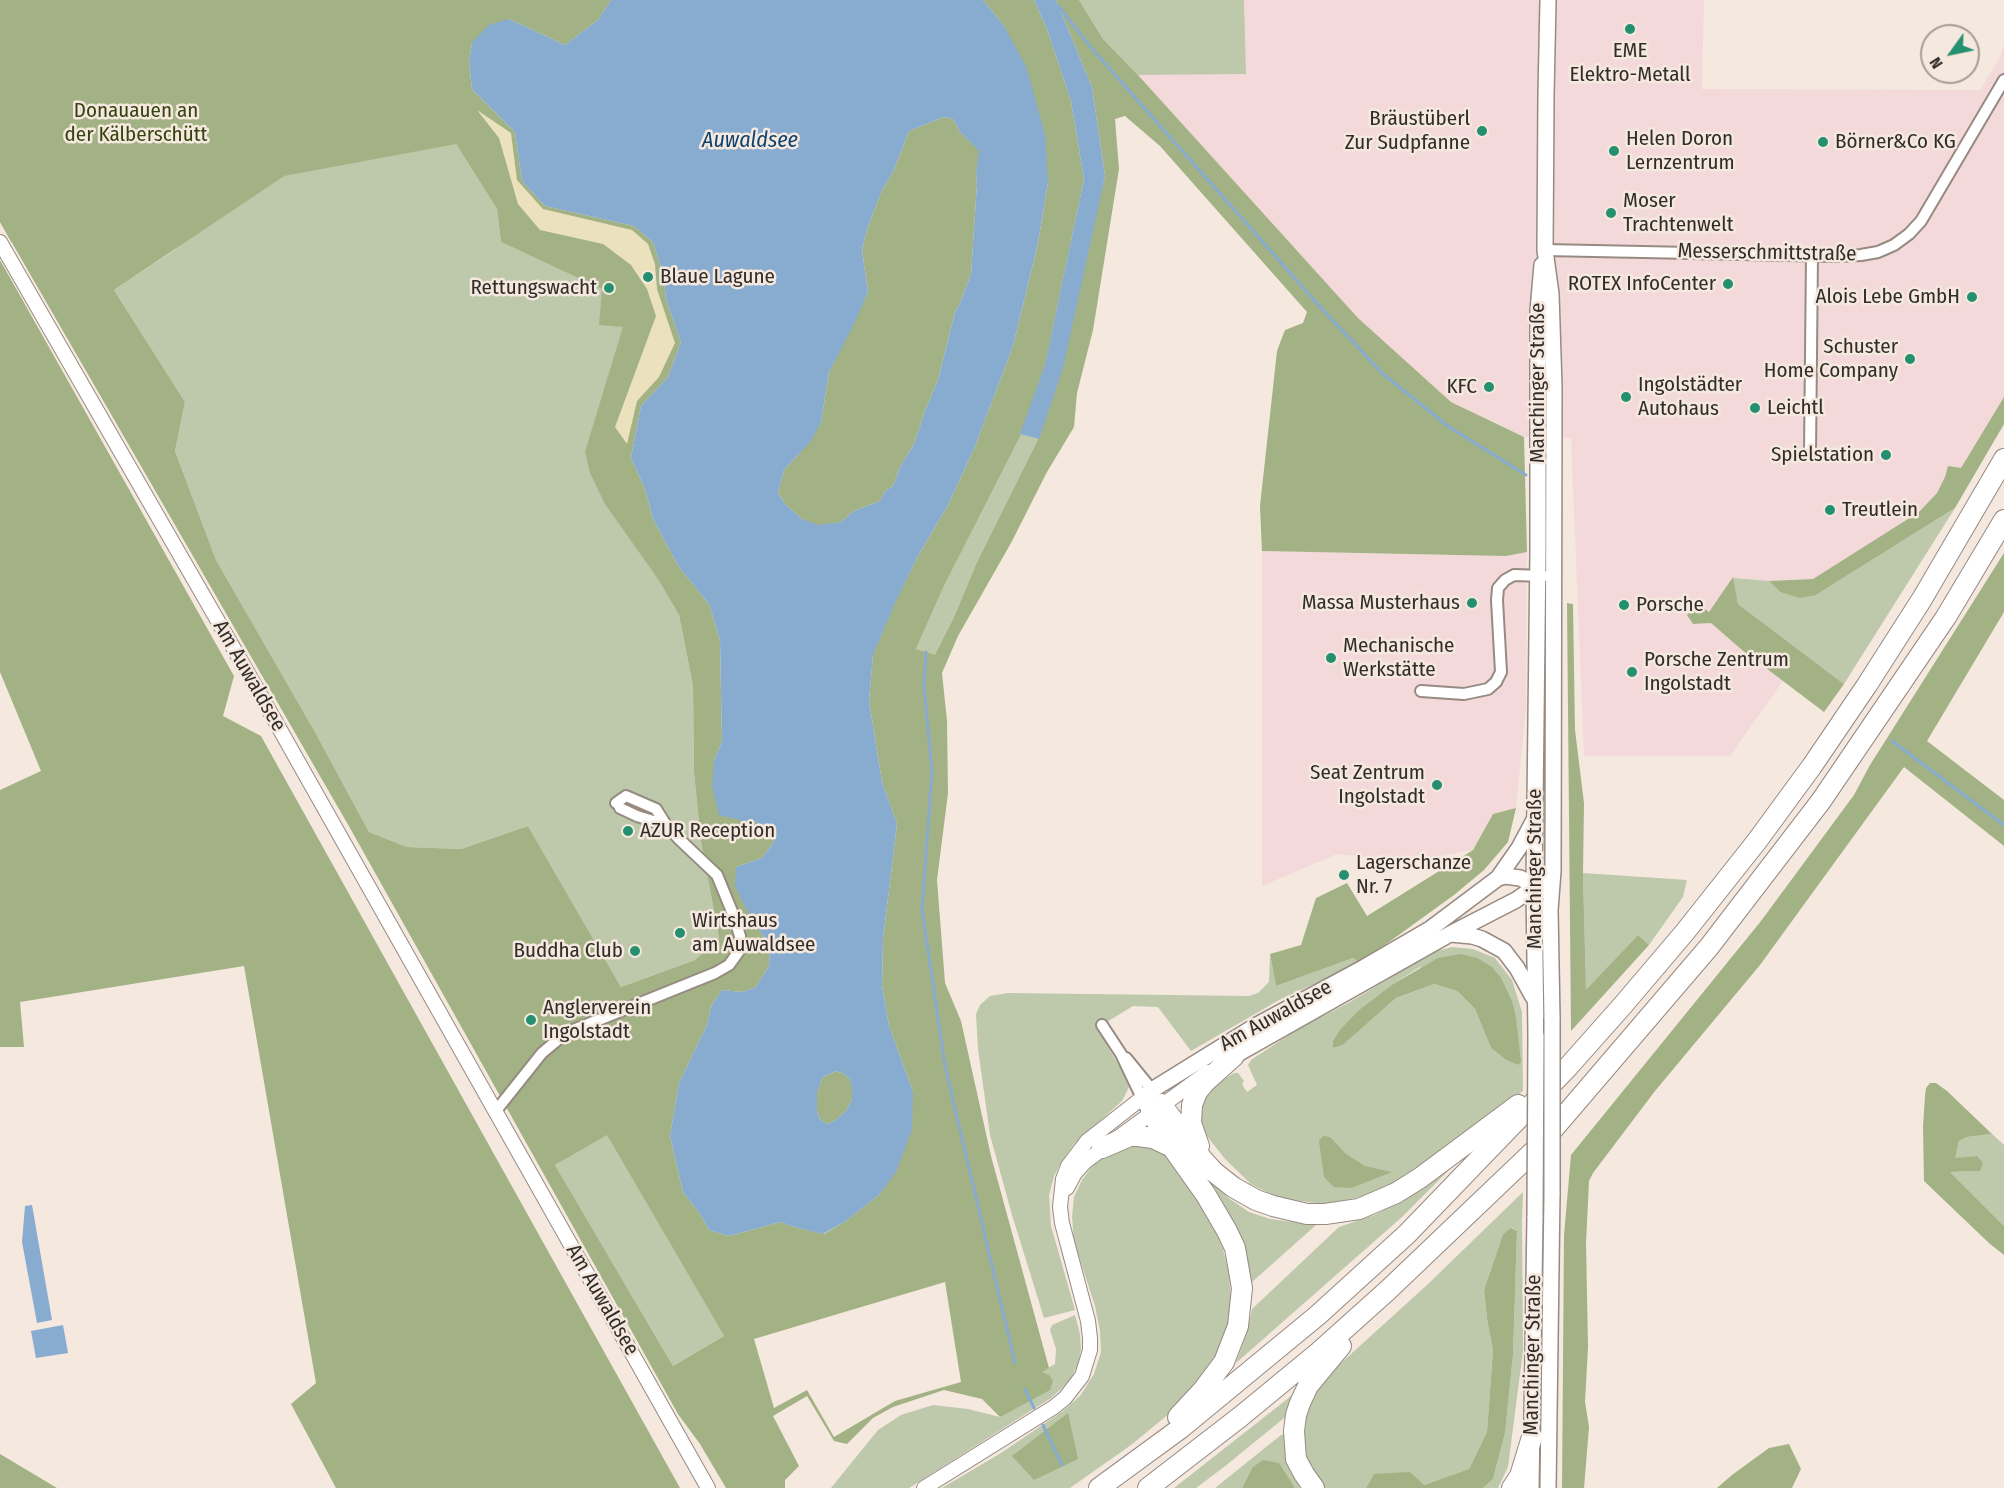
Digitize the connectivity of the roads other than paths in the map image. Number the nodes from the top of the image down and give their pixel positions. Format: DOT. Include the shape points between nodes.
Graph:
graph roads {
  1 [pos="1548,0"];
  2 [pos="2004,80"];
  3 [pos="0,242"];
  4 [pos="1545,250"];
  5 [pos="1812,255"];
  6 [pos="1809,453"];
  7 [pos="2004,459"];
  8 [pos="2004,520"];
  9 [pos="1538,576"];
  10 [pos="1554,577"];
  11 [pos="1421,692"];
  12 [pos="618,806"];
  13 [pos="1535,817"];
  14 [pos="1553,871"];
  15 [pos="1498,878"];
  16 [pos="1534,887"];
  17 [pos="1550,909"];
  18 [pos="1450,934"];
  19 [pos="1534,999"];
  20 [pos="1102,1025"];
  21 [pos="1234,1056"];
  22 [pos="1568,1067"];
  23 [pos="1152,1101"];
  24 [pos="495,1112"];
  25 [pos="1172,1147"];
  26 [pos="1102,1148"];
  27 [pos="1214,1172"];
  28 [pos="1060,1207"];
  29 [pos="1388,1291"];
  30 [pos="1532,1437"];
  31 [pos="1118,1475"];
  32 [pos="708,1488"];
  33 [pos="924,1488"];
  34 [pos="1099,1488"];
  35 [pos="1148,1488"];
  36 [pos="1314,1488"];
  37 [pos="1512,1488"];
  38 [pos="1531,1488"];
  39 [pos="1548,1488"];
  1 -- 4 [label="main road, Manchinger Straße"];
  2 -- 5 [label="street, Messerschmittstraße" via="1922,221 1909,234 1878,252"];
  3 -- 24 [label="street, Am Auwaldsee"];
  4 -- 5 [label="street, Messerschmittstraße"];
  4 -- 9 [label="main road, Manchinger Straße" via="1538,311"];
  4 -- 10 [label="main road, Manchinger Straße" via="1553,355"];
  5 -- 6 [label="street"];
  7 -- 22 [label="highway" via="1922,599 1812,766 1685,932"];
  8 -- 29 [label="highway" via="1946,617 1859,747 1709,947 1537,1148"];
  9 -- 10 [label="street"];
  9 -- 11 [label="street" via="1514,575 1498,588 1501,672 1488,689 1477,693"];
  9 -- 13 [label="main road, Manchinger Straße"];
  10 -- 14 [label="main road, Manchinger Straße"];
  12 -- 24 [label="street" via="626,796 656,809 666,825 717,875 740,936 739,951 729,965 715,973 566,1033 543,1053"];
  13 -- 15 [label="main road, Am Auwaldsee" via="1520,849"];
  13 -- 16 [label="main road, Manchinger Straße"];
  14 -- 16 [label="main road, Am Auwaldsee"];
  14 -- 17 [label="main road, Manchinger Straße"];
  15 -- 16 [label="main road" via="1520,878"];
  15 -- 23 [label="main road, Am Auwaldsee" via="1430,929 1257,1025"];
  16 -- 17 [label="main road"];
  16 -- 18 [label="main road, Am Auwaldsee"];
  16 -- 19 [label="main road, Manchinger Straße"];
  17 -- 39 [label="main road, Manchinger Straße, bridge"];
  18 -- 19 [label="main road" via="1482,939 1504,951"];
  18 -- 21 [label="main road, Am Auwaldsee"];
  19 -- 30 [label="main road, Manchinger Straße, bridge"];
  20 -- 23 [label="street"];
  21 -- 23 [label="street, Am Auwaldsee"];
  21 -- 27 [label="highway" via="1205,1082 1192,1105 1193,1133"];
  22 -- 27 [label="highway" via="1420,1178 1359,1209 1324,1214 1287,1210 1246,1196"];
  22 -- 31 [label="highway" via="1407,1234 1318,1315"];
  23 -- 25 [label="highway"];
  23 -- 26 [label="street, Am Auwaldsee"];
  23 -- 27 [label="highway"];
  23 -- 28 [label="street, Am Auwaldsee" via="1100,1130 1077,1153 1063,1179"];
  24 -- 32 [label="street, Am Auwaldsee"];
  25 -- 26 [label="highway" via="1153,1138 1130,1136"];
  25 -- 31 [label="highway" via="1217,1212 1234,1248 1242,1288 1238,1326 1224,1362 1203,1390"];
  26 -- 28 [label="street, Am Auwaldsee" via="1076,1173"];
  28 -- 33 [label="street, Am Auwaldsee" via="1088,1321 1090,1350 1082,1376 1054,1407"];
  29 -- 35 [label="highway" via="1240,1417"];
  29 -- 36 [label="highway" via="1308,1386 1300,1403 1294,1431 1296,1459"];
  30 -- 37 [label="highway" via="1520,1476"];
  30 -- 38 [label="main road, Manchinger Straße"];
  31 -- 34 [label="highway"];
}
